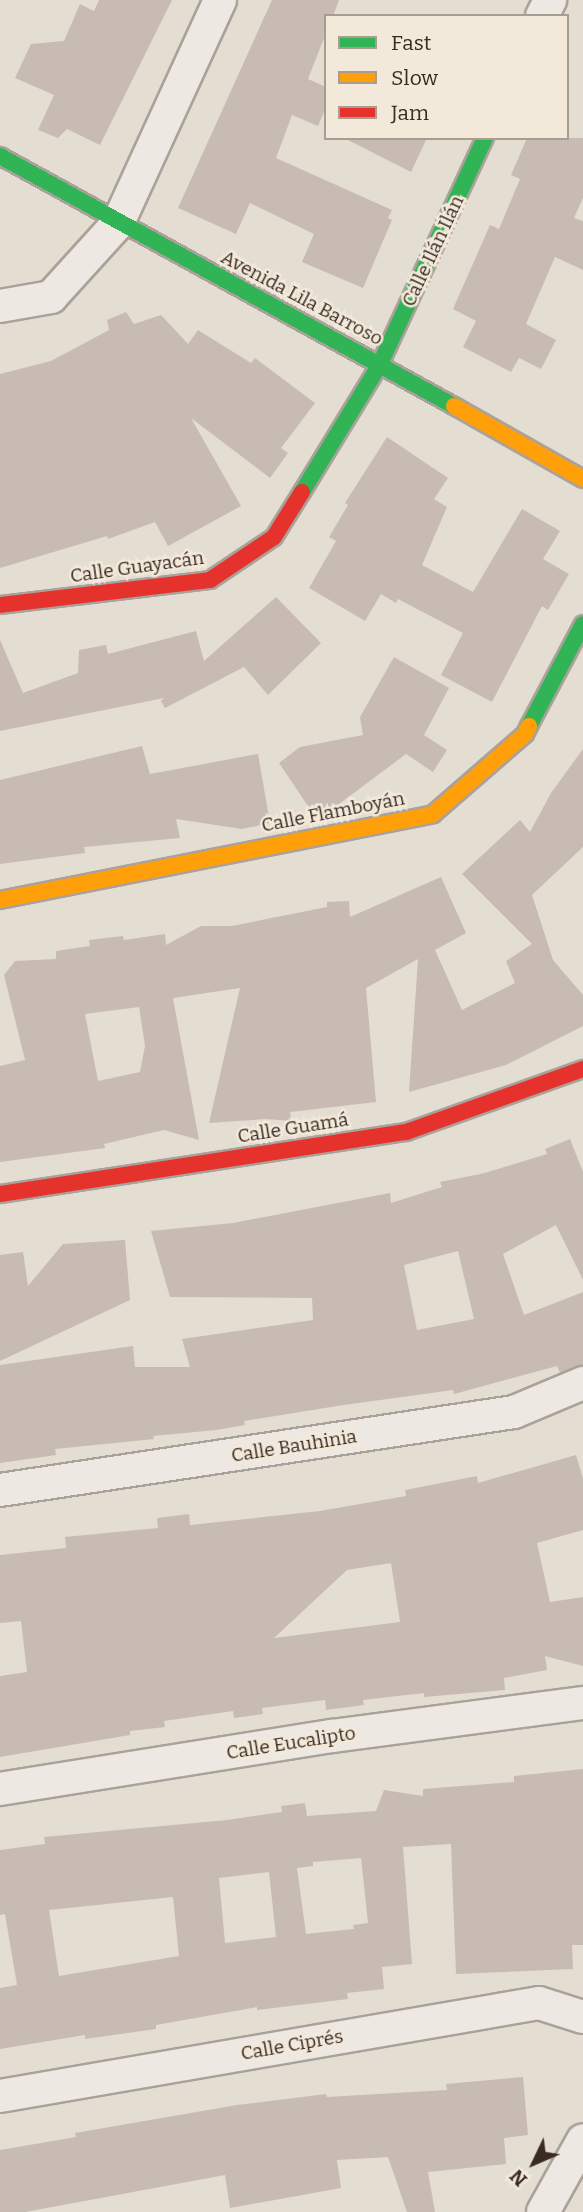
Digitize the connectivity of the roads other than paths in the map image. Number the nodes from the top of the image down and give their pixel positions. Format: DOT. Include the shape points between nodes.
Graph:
graph roads {
  1 [pos="220,0"];
  2 [pos="484,140"];
  3 [pos="0,156"];
  4 [pos="118,223"];
  5 [pos="0,306"];
  6 [pos="380,364"];
  7 [pos="583,479"];
  8 [pos="0,606"];
  9 [pos="583,624"];
  10 [pos="0,900"];
  11 [pos="583,1069"];
  12 [pos="0,1194"];
  13 [pos="583,1383"];
  14 [pos="0,1490"];
  15 [pos="583,1703"];
  16 [pos="0,1789"];
  17 [pos="583,2017"];
  18 [pos="0,2096"];
  19 [pos="583,2140"];
  20 [pos="543,2212"];
  1 -- 4 [label="street"];
  2 -- 6 [label="street, Calle Ilán Ilán"];
  3 -- 4 [label="street, Avenida Lila Barroso"];
  4 -- 5 [label="street" via="51,297"];
  4 -- 6 [label="street, Avenida Lila Barroso"];
  6 -- 7 [label="street, Avenida Lila Barroso"];
  6 -- 8 [label="street, Calle Guayacán" via="274,537 210,580"];
  9 -- 10 [label="street, Calle Flamboyán" via="525,734 433,814"];
  11 -- 12 [label="street, Calle Guamá" via="406,1132"];
  13 -- 14 [label="street, Calle Bauhinia" via="514,1412"];
  15 -- 16 [label="street, Calle Eucalipto" via="332,1736"];
  17 -- 18 [label="street, Calle Ciprés" via="539,2003"];
  19 -- 20 [label="street"];
}
